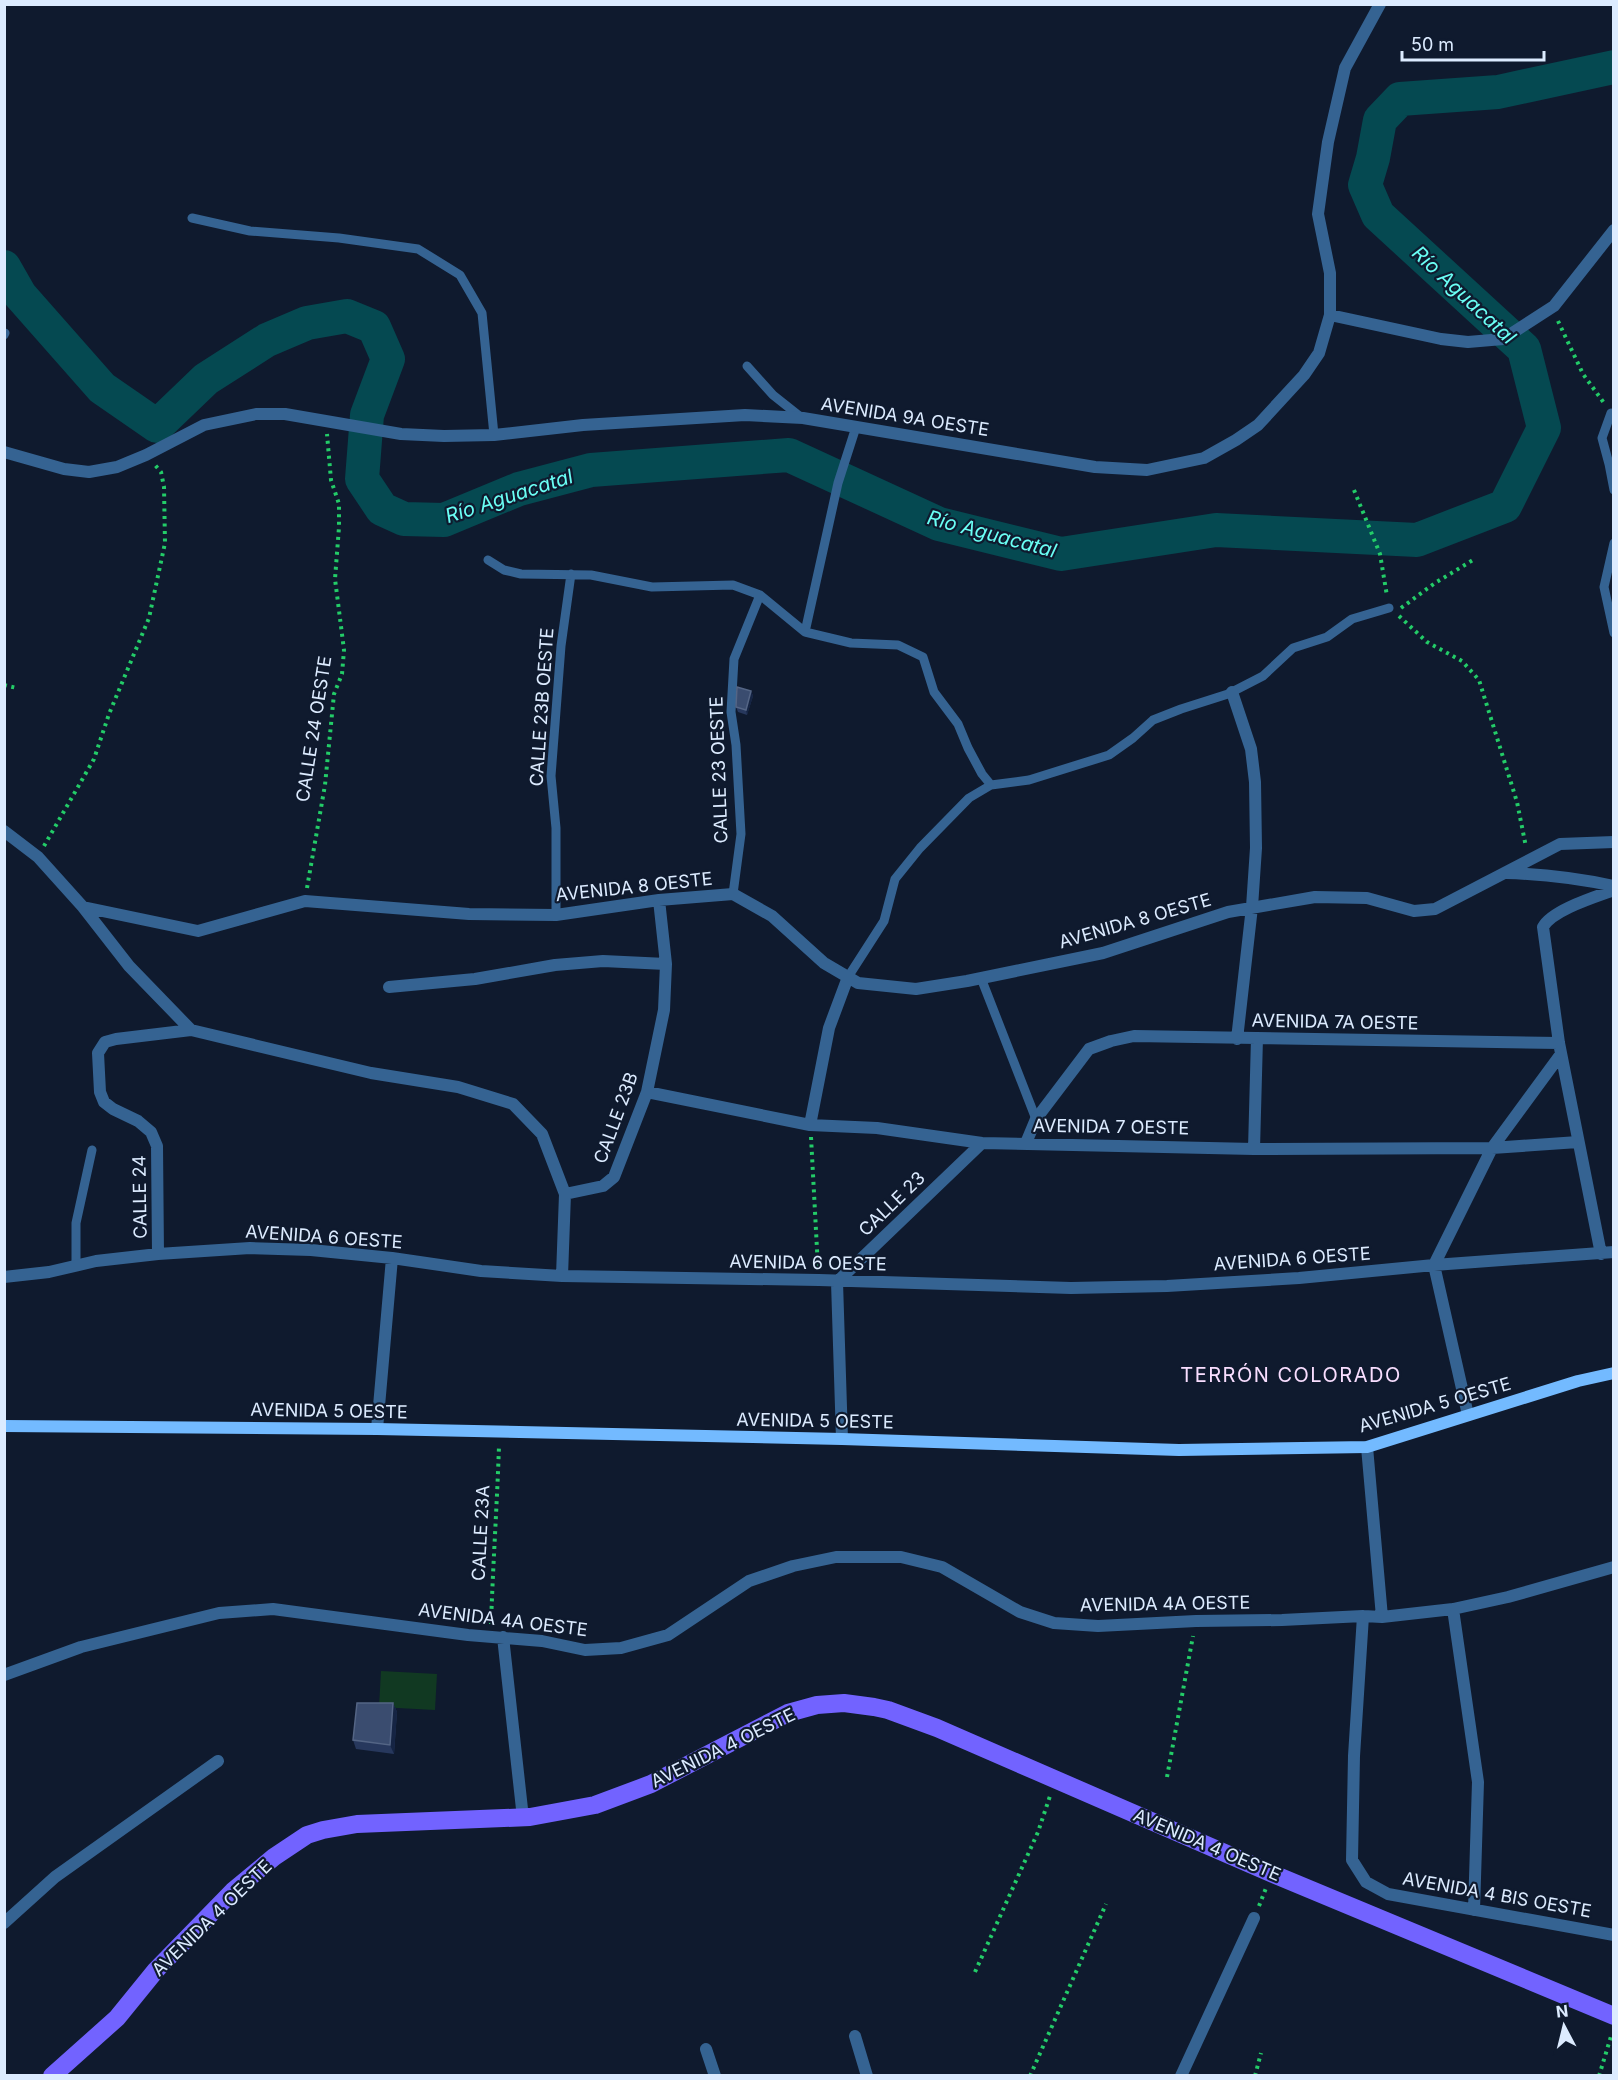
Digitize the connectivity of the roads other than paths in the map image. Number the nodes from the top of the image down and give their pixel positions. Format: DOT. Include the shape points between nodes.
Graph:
graph roads {
  1 [pos="1380,4"];
  2 [pos="192,218"];
  3 [pos="1614,230"];
  4 [pos="1330,315"];
  5 [pos="747,366"];
  6 [pos="1611,413"];
  7 [pos="803,418"];
  8 [pos="854,431"];
  9 [pos="494,435"];
  10 [pos="4,452"];
  11 [pos="1614,490"];
  12 [pos="1614,543"];
  13 [pos="488,560"];
  14 [pos="571,574"];
  15 [pos="760,595"];
  16 [pos="1389,608"];
  17 [pos="805,632"];
  18 [pos="1614,633"];
  19 [pos="1232,692"];
  20 [pos="991,785"];
  21 [pos="4,831"];
  22 [pos="1614,842"];
  23 [pos="1502,873"];
  24 [pos="1614,888"];
  25 [pos="734,894"];
  26 [pos="659,900"];
  27 [pos="83,907"];
  28 [pos="1252,907"];
  29 [pos="556,915"];
  30 [pos="666,964"];
  31 [pos="848,977"];
  32 [pos="981,978"];
  33 [pos="389,987"];
  34 [pos="191,1030"];
  35 [pos="1257,1038"];
  36 [pos="1237,1039"];
  37 [pos="1560,1048"];
  38 [pos="647,1092"];
  39 [pos="1036,1119"];
  40 [pos="810,1125"];
  41 [pos="1578,1142"];
  42 [pos="982,1143"];
  43 [pos="1026,1143"];
  44 [pos="1492,1148"];
  45 [pos="1254,1149"];
  46 [pos="92,1150"];
  47 [pos="565,1194"];
  48 [pos="1607,1253"];
  49 [pos="158,1254"];
  50 [pos="392,1258"];
  51 [pos="1434,1265"];
  52 [pos="76,1266"];
  53 [pos="562,1276"];
  54 [pos="4,1277"];
  55 [pos="837,1282"];
  56 [pos="1614,1373"];
  57 [pos="1468,1415"];
  58 [pos="4,1426"];
  59 [pos="377,1429"];
  60 [pos="842,1439"];
  61 [pos="1367,1447"];
  62 [pos="1614,1567"];
  63 [pos="1453,1610"];
  64 [pos="1363,1616"];
  65 [pos="1383,1617"];
  66 [pos="496,1636"];
  67 [pos="4,1675"];
  68 [pos="218,1761"];
  69 [pos="523,1818"];
  70 [pos="1474,1910"];
  71 [pos="1254,1918"];
  72 [pos="4,1923"];
  73 [pos="1614,1935"];
  74 [pos="1614,2016"];
  75 [pos="855,2036"];
  76 [pos="706,2049"];
  77 [pos="52,2076"];
  78 [pos="715,2076"];
  79 [pos="867,2076"];
  80 [pos="1181,2076"];
  1 -- 4 [label="street, AVENIDA 9A OESTE" via="1345,68 1328,142 1318,214 1330,273"];
  2 -- 9 [label="lane" via="250,231 418,249 460,275 482,313"];
  3 -- 4 [label="street" via="1554,306 1503,339 1441,339"];
  4 -- 8 [label="street, AVENIDA 9A OESTE" via="1319,352 1304,375 1258,425 1204,458 1147,470 1095,467"];
  5 -- 7 [label="lane" via="773,395"];
  6 -- 11 [label="lane" via="1602,438"];
  7 -- 8 [label="street, AVENIDA 9A OESTE"];
  7 -- 9 [label="street, AVENIDA 9A OESTE" via="745,415"];
  8 -- 17 [label="lane" via="838,483"];
  9 -- 10 [label="street, AVENIDA 9A OESTE" via="401,434 285,414 256,414 204,425 117,467 90,472"];
  12 -- 18 [label="lane" via="1604,587"];
  13 -- 14 [label="lane" via="521,574"];
  14 -- 15 [label="lane" via="652,587 734,585"];
  14 -- 29 [label="lane, CALLE 23B OESTE" via="551,776 556,828"];
  15 -- 17 [label="lane"];
  15 -- 25 [label="lane, CALLE 23 OESTE" via="734,659 731,712 741,834"];
  16 -- 19 [label="lane" via="1352,619 1327,637 1293,648 1263,676"];
  17 -- 20 [label="lane" via="851,643 898,645 923,657 934,692 958,724"];
  19 -- 20 [label="lane" via="1154,720 1109,755 1029,780"];
  19 -- 28 [label="street" via="1251,749 1255,782"];
  20 -- 31 [label="lane" via="969,798 895,879 884,921"];
  21 -- 27 [label="street" via="38,857"];
  22 -- 23 [label="street" via="1560,844"];
  23 -- 24 [label="street, AVENIDA 8 OESTE" via="1581,878"];
  23 -- 28 [label="street, AVENIDA 8 OESTE" via="1435,909 1414,911 1366,898 1314,897"];
  24 -- 37 [label="street" via="1573,906 1546,921 1543,927"];
  25 -- 26 [label="street, AVENIDA 8 OESTE"];
  25 -- 31 [label="street, AVENIDA 8 OESTE" via="772,916 824,963"];
  26 -- 29 [label="street, AVENIDA 8 OESTE"];
  26 -- 30 [label="street, CALLE 23B"];
  27 -- 29 [label="street, AVENIDA 8 OESTE" via="198,931 305,901 470,914"];
  27 -- 34 [label="street" via="129,966"];
  28 -- 32 [label="street, AVENIDA 8 OESTE" via="1103,952"];
  28 -- 36 [label="street"];
  30 -- 33 [label="street" via="603,961"];
  30 -- 38 [label="street, CALLE 23B" via="664,1011"];
  31 -- 32 [label="street, AVENIDA 8 OESTE" via="858,984 916,989"];
  31 -- 40 [label="street" via="829,1028"];
  32 -- 39 [label="lane"];
  34 -- 47 [label="street" via="371,1073 458,1087 513,1104 542,1134"];
  34 -- 49 [label="street, CALLE 24" via="116,1039 105,1042 98,1053 104,1102 138,1120 152,1132 157,1146"];
  35 -- 36 [label="street, AVENIDA 7A OESTE"];
  35 -- 37 [label="street, AVENIDA 7A OESTE"];
  35 -- 45 [label="street"];
  36 -- 39 [label="street, AVENIDA 7A OESTE" via="1134,1036 1089,1049"];
  37 -- 41 [label="street"];
  37 -- 44 [label="street"];
  38 -- 40 [label="street, AVENIDA 7 OESTE"];
  38 -- 47 [label="street, CALLE 23B" via="614,1177 603,1186"];
  39 -- 43 [label="street, AVENIDA 7A OESTE"];
  40 -- 42 [label="street, AVENIDA 7 OESTE" via="877,1128"];
  41 -- 44 [label="street, AVENIDA 7 OESTE"];
  41 -- 48 [label="street"];
  42 -- 43 [label="street, AVENIDA 7 OESTE"];
  42 -- 55 [label="street, CALLE 23"];
  43 -- 45 [label="street, AVENIDA 7 OESTE"];
  44 -- 45 [label="street, AVENIDA 7 OESTE"];
  44 -- 51 [label="street"];
  46 -- 52 [label="lane" via="76,1223"];
  47 -- 53 [label="street"];
  48 -- 51 [label="street, AVENIDA 6 OESTE"];
  49 -- 50 [label="street, AVENIDA 6 OESTE" via="250,1248"];
  49 -- 52 [label="street, AVENIDA 6 OESTE"];
  50 -- 53 [label="street, AVENIDA 6 OESTE"];
  50 -- 59 [label="street"];
  51 -- 55 [label="street, AVENIDA 6 OESTE" via="1167,1286 1071,1288"];
  51 -- 57 [label="street"];
  52 -- 54 [label="street, AVENIDA 6 OESTE"];
  53 -- 55 [label="street, AVENIDA 6 OESTE"];
  55 -- 60 [label="street"];
  56 -- 57 [label="street, AVENIDA 5 OESTE"];
  57 -- 61 [label="street, AVENIDA 5 OESTE"];
  58 -- 59 [label="street, AVENIDA 5 OESTE"];
  59 -- 60 [label="street, AVENIDA 5 OESTE"];
  60 -- 61 [label="street, AVENIDA 5 OESTE" via="1179,1450"];
  61 -- 65 [label="street"];
  62 -- 63 [label="street, AVENIDA 4A OESTE"];
  63 -- 65 [label="street, AVENIDA 4A OESTE"];
  63 -- 70 [label="street" via="1478,1782"];
  64 -- 65 [label="street, AVENIDA 4A OESTE"];
  64 -- 66 [label="street, AVENIDA 4A OESTE" via="1098,1626 1054,1623 1020,1612 942,1567 901,1557 836,1557 749,1581 668,1635 621,1648 585,1650"];
  64 -- 70 [label="street, AVENIDA 4 BIS OESTE" via="1352,1860 1366,1882 1388,1894"];
  66 -- 67 [label="street, AVENIDA 4A OESTE" via="273,1609 219,1613 81,1647"];
  66 -- 69 [label="street"];
  68 -- 72 [label="street" via="55,1877"];
  69 -- 74 [label="main road, AVENIDA 4 OESTE" via="619,1797 788,1713 831,1703 859,1704 888,1710 1056,1779"];
  69 -- 77 [label="main road, AVENIDA 4 OESTE" via="357,1824 307,1835 234,1892 156,1970 117,2018"];
  70 -- 73 [label="street, AVENIDA 4 BIS OESTE"];
  71 -- 80 [label="street"];
  75 -- 79 [label="street"];
  76 -- 78 [label="street"];
}
